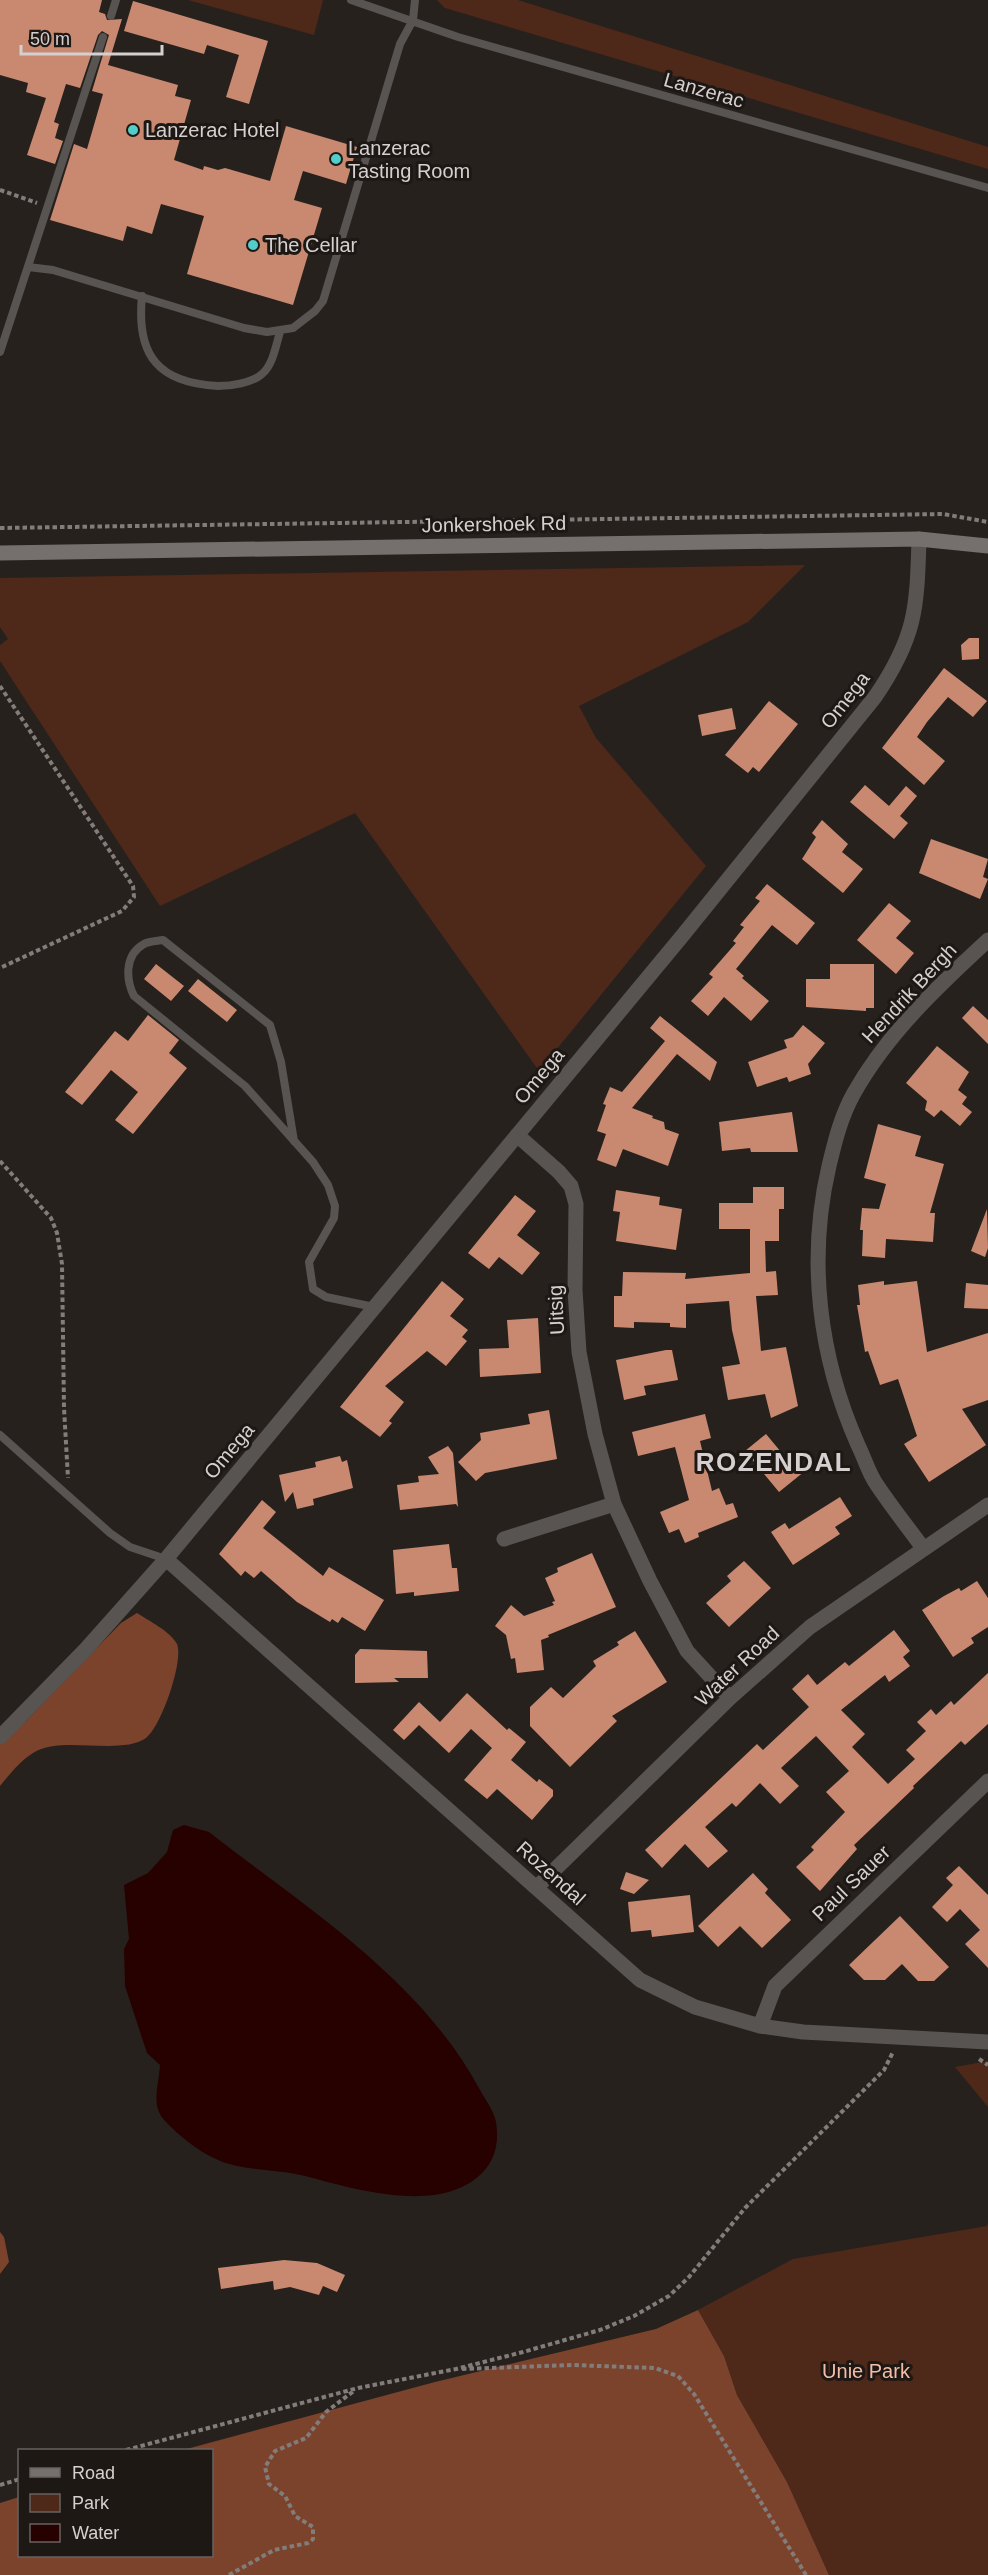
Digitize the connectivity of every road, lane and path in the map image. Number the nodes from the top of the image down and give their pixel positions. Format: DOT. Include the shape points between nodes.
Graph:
graph roads {
  1 [pos="116,0"];
  2 [pos="351,0"];
  3 [pos="415,0"];
  4 [pos="111,16"];
  5 [pos="413,20"];
  6 [pos="103,37"];
  7 [pos="988,188"];
  8 [pos="0,190"];
  9 [pos="46,206"];
  10 [pos="28,267"];
  11 [pos="142,296"];
  12 [pos="280,332"];
  13 [pos="0,352"];
  14 [pos="988,522"];
  15 [pos="0,528"];
  16 [pos="919,539"];
  17 [pos="988,546"];
  18 [pos="0,553"];
  19 [pos="0,686"];
  20 [pos="988,940"];
  21 [pos="0,968"];
  22 [pos="517,1135"];
  23 [pos="294,1141"];
  24 [pos="0,1161"];
  25 [pos="374,1307"];
  26 [pos="0,1435"];
  27 [pos="71,1497"];
  28 [pos="614,1504"];
  29 [pos="988,1505"];
  30 [pos="504,1539"];
  31 [pos="923,1548"];
  32 [pos="166,1559"];
  33 [pos="730,1698"];
  34 [pos="0,1737"];
  35 [pos="988,1781"];
  36 [pos="537,1887"];
  37 [pos="760,2026"];
  38 [pos="896,2037"];
  39 [pos="988,2042"];
  40 [pos="456,2369"];
  41 [pos="358,2388"];
  42 [pos="133,2449"];
  43 [pos="18,2480"];
  44 [pos="0,2485"];
  45 [pos="229,2575"];
  46 [pos="806,2575"];
  1 -- 4 [label="lane"];
  2 -- 5 [label="lane, Lanzerac"];
  3 -- 5 [label="lane"];
  5 -- 7 [label="lane, Lanzerac" via="458,37"];
  5 -- 12 [label="lane" via="400,44 323,301 304,321"];
  6 -- 9 [label="lane"];
  8 -- 9 [label="path"];
  9 -- 10 [label="lane"];
  10 -- 11 [label="lane" via="53,270"];
  10 -- 13 [label="lane"];
  11 -- 12 [label="lane" via="244,328"];
  11 -- 12 [label="lane" via="140,321 150,354 168,375 196,385 227,386 262,374 270,364"];
  14 -- 15 [label="path" via="943,514"];
  16 -- 17 [label="street, Jonkershoek Rd"];
  16 -- 18 [label="street, Jonkershoek Rd"];
  16 -- 22 [label="street, Omega" via="917,598 898,664 683,935"];
  19 -- 21 [label="path" via="133,886 134,897 122,911"];
  20 -- 31 [label="street, Hendrik Bergh" via="907,1021 854,1093 835,1141 819,1220 817,1262 823,1330 845,1416 875,1481"];
  22 -- 25 [label="street, Omega"];
  22 -- 28 [label="street, Uitsig" via="571,1186 576,1204 579,1352"];
  23 -- 23 [label="lane" via="245,1086 134,996 126,980 130,960 143,944 163,940 270,1025 281,1062"];
  23 -- 25 [label="lane" via="328,1185 334,1206 334,1218 309,1262 313,1289 326,1297"];
  24 -- 27 [label="path" via="38,1201 57,1233 62,1264 64,1408"];
  25 -- 32 [label="street, Omega"];
  26 -- 27 [label="lane"];
  27 -- 32 [label="lane" via="130,1547"];
  28 -- 30 [label="street"];
  28 -- 33 [label="street, Uitsig" via="687,1651"];
  29 -- 31 [label="street, Water Road"];
  31 -- 33 [label="street, Water Road" via="810,1627"];
  32 -- 34 [label="street, Omega"];
  32 -- 36 [label="street, Rozendal"];
  33 -- 36 [label="street, Water Road"];
  35 -- 37 [label="street, Paul Sauer" via="775,1986"];
  36 -- 37 [label="street, Rozendal" via="640,1980 695,2007"];
  37 -- 38 [label="street, Rozendal"];
  38 -- 39 [label="street, Rozendal"];
  38 -- 40 [label="path" via="892,2058 884,2070 745,2208 669,2296 600,2330"];
  40 -- 41 [label="path"];
  40 -- 46 [label="path" via="604,2365 672,2372 694,2394"];
  41 -- 42 [label="path"];
  41 -- 45 [label="path" via="333,2405 306,2438 275,2451 265,2467 269,2484 285,2496 295,2516 311,2525 314,2539 274,2550"];
  43 -- 44 [label="path"];
}
